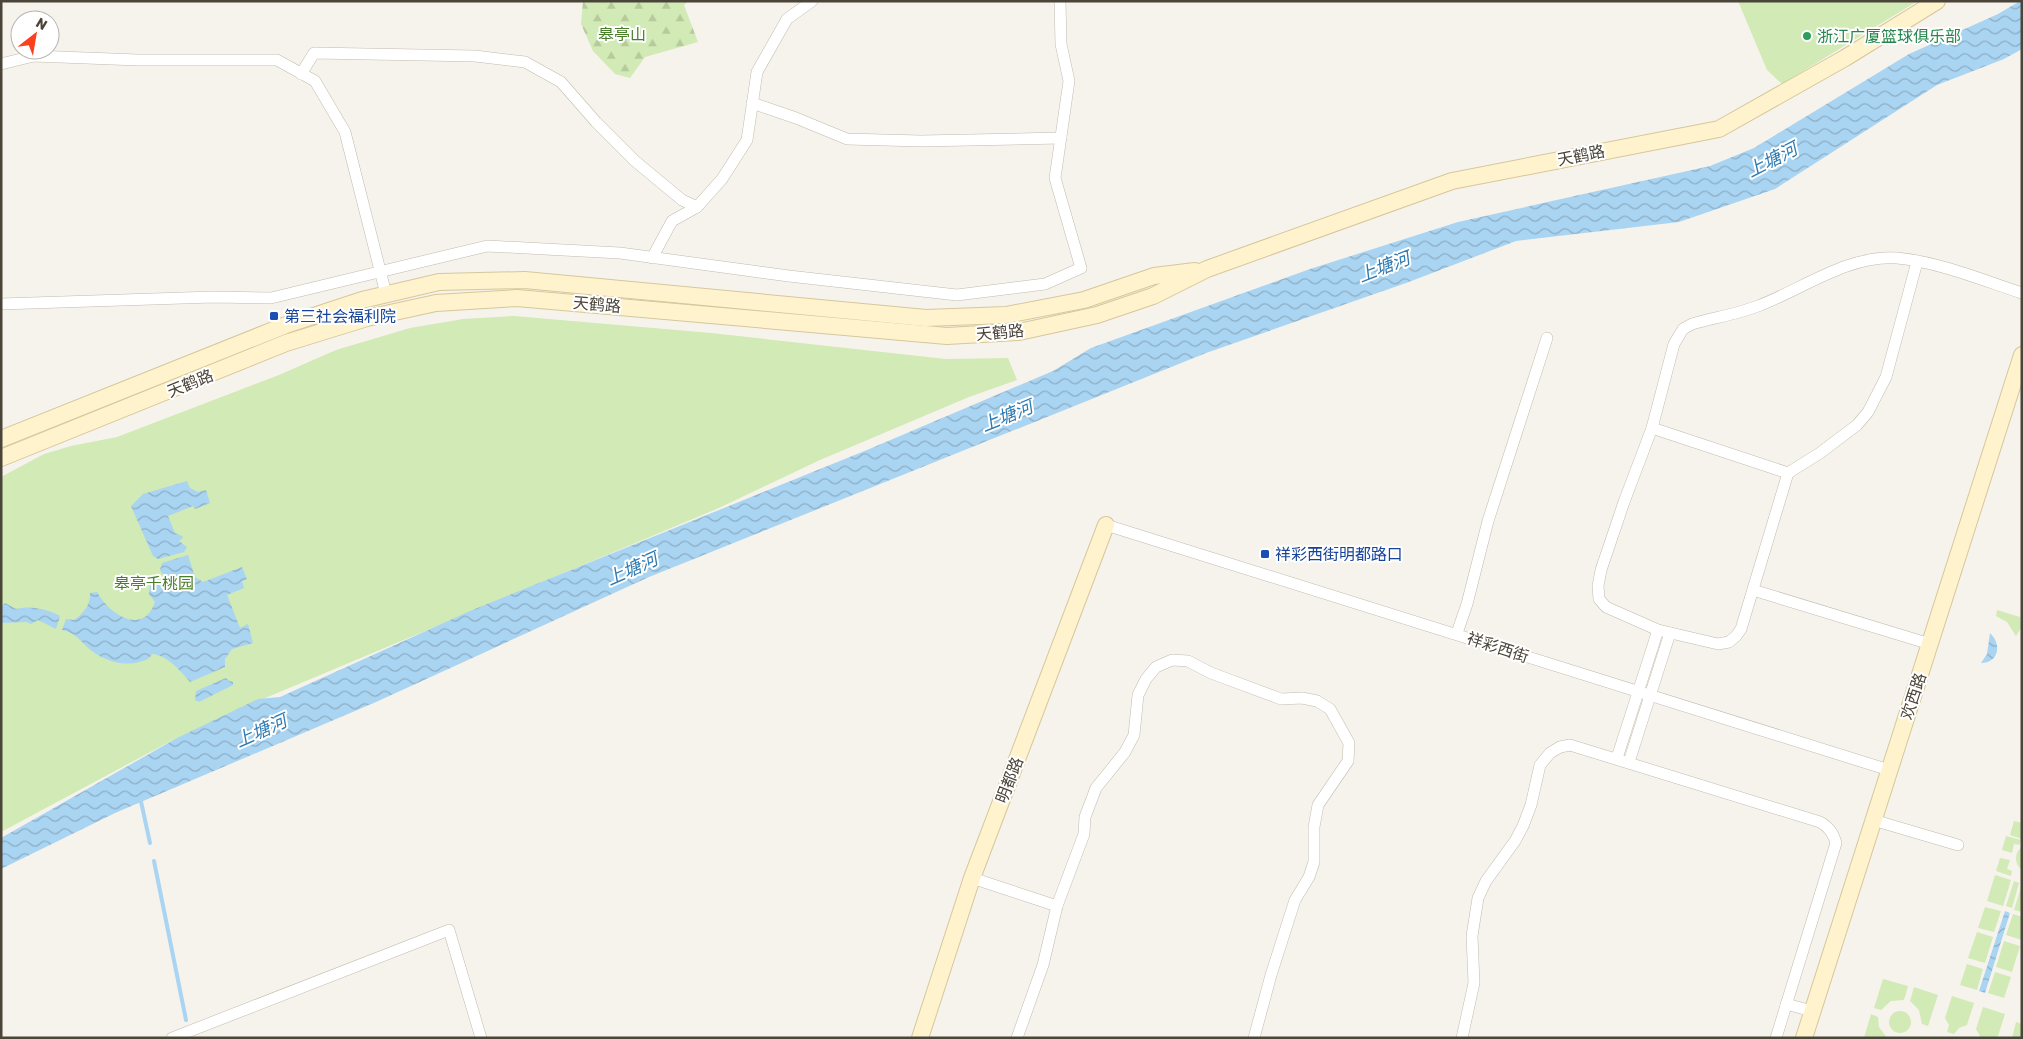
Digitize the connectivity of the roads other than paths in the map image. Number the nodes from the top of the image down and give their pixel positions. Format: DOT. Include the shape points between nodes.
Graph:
graph roads {
  1 [pos="812,1"];
  2 [pos="1060,1"];
  3 [pos="1936,1"];
  4 [pos="1,64"];
  5 [pos="301,74"];
  6 [pos="752,103"];
  7 [pos="1061,138"];
  8 [pos="697,207"];
  9 [pos="652,258"];
  10 [pos="1917,262"];
  11 [pos="1207,269"];
  12 [pos="380,271"];
  13 [pos="2022,293"];
  14 [pos="386,294"];
  15 [pos="1,304"];
  16 [pos="1547,338"];
  17 [pos="2022,355"];
  18 [pos="1652,428"];
  19 [pos="1,439"];
  20 [pos="1,458"];
  21 [pos="1788,473"];
  22 [pos="1106,525"];
  23 [pos="1753,590"];
  24 [pos="1664,632"];
  25 [pos="1457,633"];
  26 [pos="1930,644"];
  27 [pos="1638,692"];
  28 [pos="1650,695"];
  29 [pos="1617,758"];
  30 [pos="1629,762"];
  31 [pos="1889,770"];
  32 [pos="1873,820"];
  33 [pos="1958,845"];
  34 [pos="972,878"];
  35 [pos="1057,906"];
  36 [pos="1786,1004"];
  37 [pos="1812,1011"];
  38 [pos="172,1038"];
  39 [pos="482,1038"];
  40 [pos="920,1038"];
  41 [pos="1017,1038"];
  42 [pos="1254,1038"];
  43 [pos="1462,1038"];
  44 [pos="1776,1038"];
  45 [pos="1804,1038"];
  1 -- 6 [label="street" via="788,20 779,34 757,72"];
  2 -- 7 [label="street" via="1061,44 1069,81"];
  3 -- 11 [label="main road, 天鹤路" via="1846,58 1719,129 1452,181"];
  4 -- 5 [label="street" via="34,56 276,60"];
  5 -- 8 [label="street" via="314,53 475,56 525,62 561,82 635,161 682,200"];
  5 -- 12 [label="street" via="315,81 345,132"];
  6 -- 7 [label="street" via="847,139"];
  6 -- 8 [label="street" via="747,140 722,179"];
  7 -- 9 [label="street" via="1055,178 1081,268 1045,284 957,295"];
  8 -- 9 [label="street" via="672,221"];
  9 -- 12 [label="street" via="620,253 487,246"];
  10 -- 13 [label="street"];
  10 -- 18 [label="street" via="1897,258 1852,264 1757,306 1683,329 1674,344"];
  10 -- 21 [label="street" via="1886,377 1868,412 1820,453"];
  11 -- 14 [label="main road, 天鹤路" via="1154,276 1084,300 1006,315 926,318 525,280 439,282"];
  11 -- 20 [label="main road, 天鹤路" via="1153,296 1097,315 1018,332 947,336 517,298 436,303 368,318 286,343"];
  12 -- 14 [label="street"];
  12 -- 15 [label="street" via="271,298"];
  14 -- 19 [label="main road, 天鹤路" via="286,325"];
  16 -- 25 [label="street" via="1488,521 1468,604"];
  17 -- 26 [label="main road, 欢西路"];
  18 -- 21 [label="street"];
  18 -- 24 [label="street" via="1624,502 1598,586 1599,599 1606,607"];
  21 -- 23 [label="street"];
  22 -- 25 [label="street, 祥彩西街"];
  22 -- 34 [label="main road, 明都路"];
  23 -- 24 [label="street" via="1741,629 1729,642 1718,644"];
  23 -- 26 [label="street"];
  24 -- 27 [label="street"];
  24 -- 28 [label="street"];
  25 -- 27 [label="street, 祥彩西街"];
  26 -- 31 [label="main road, 欢西路"];
  27 -- 28 [label="street, 祥彩西街"];
  27 -- 29 [label="street"];
  28 -- 30 [label="street"];
  28 -- 31 [label="street, 祥彩西街"];
  29 -- 30 [label="street"];
  29 -- 43 [label="street" via="1570,745 1550,753 1540,766 1523,826 1478,898 1472,936 1474,983"];
  30 -- 36 [label="street" via="1820,822 1834,834 1836,843"];
  31 -- 32 [label="main road, 欢西路"];
  32 -- 33 [label="street"];
  32 -- 37 [label="main road, 欢西路"];
  34 -- 35 [label="street"];
  34 -- 40 [label="main road, 明都路"];
  35 -- 41 [label="street" via="1043,965"];
  35 -- 42 [label="street" via="1084,834 1085,817 1096,788 1134,736 1138,695 1156,666 1172,660 1188,660 1211,673 1281,699 1317,701 1330,709 1349,743 1348,761 1318,805 1314,862 1295,900"];
  36 -- 37 [label="street"];
  36 -- 44 [label="street"];
  37 -- 45 [label="main road, 欢西路"];
  38 -- 39 [label="street" via="449,930"];
}
